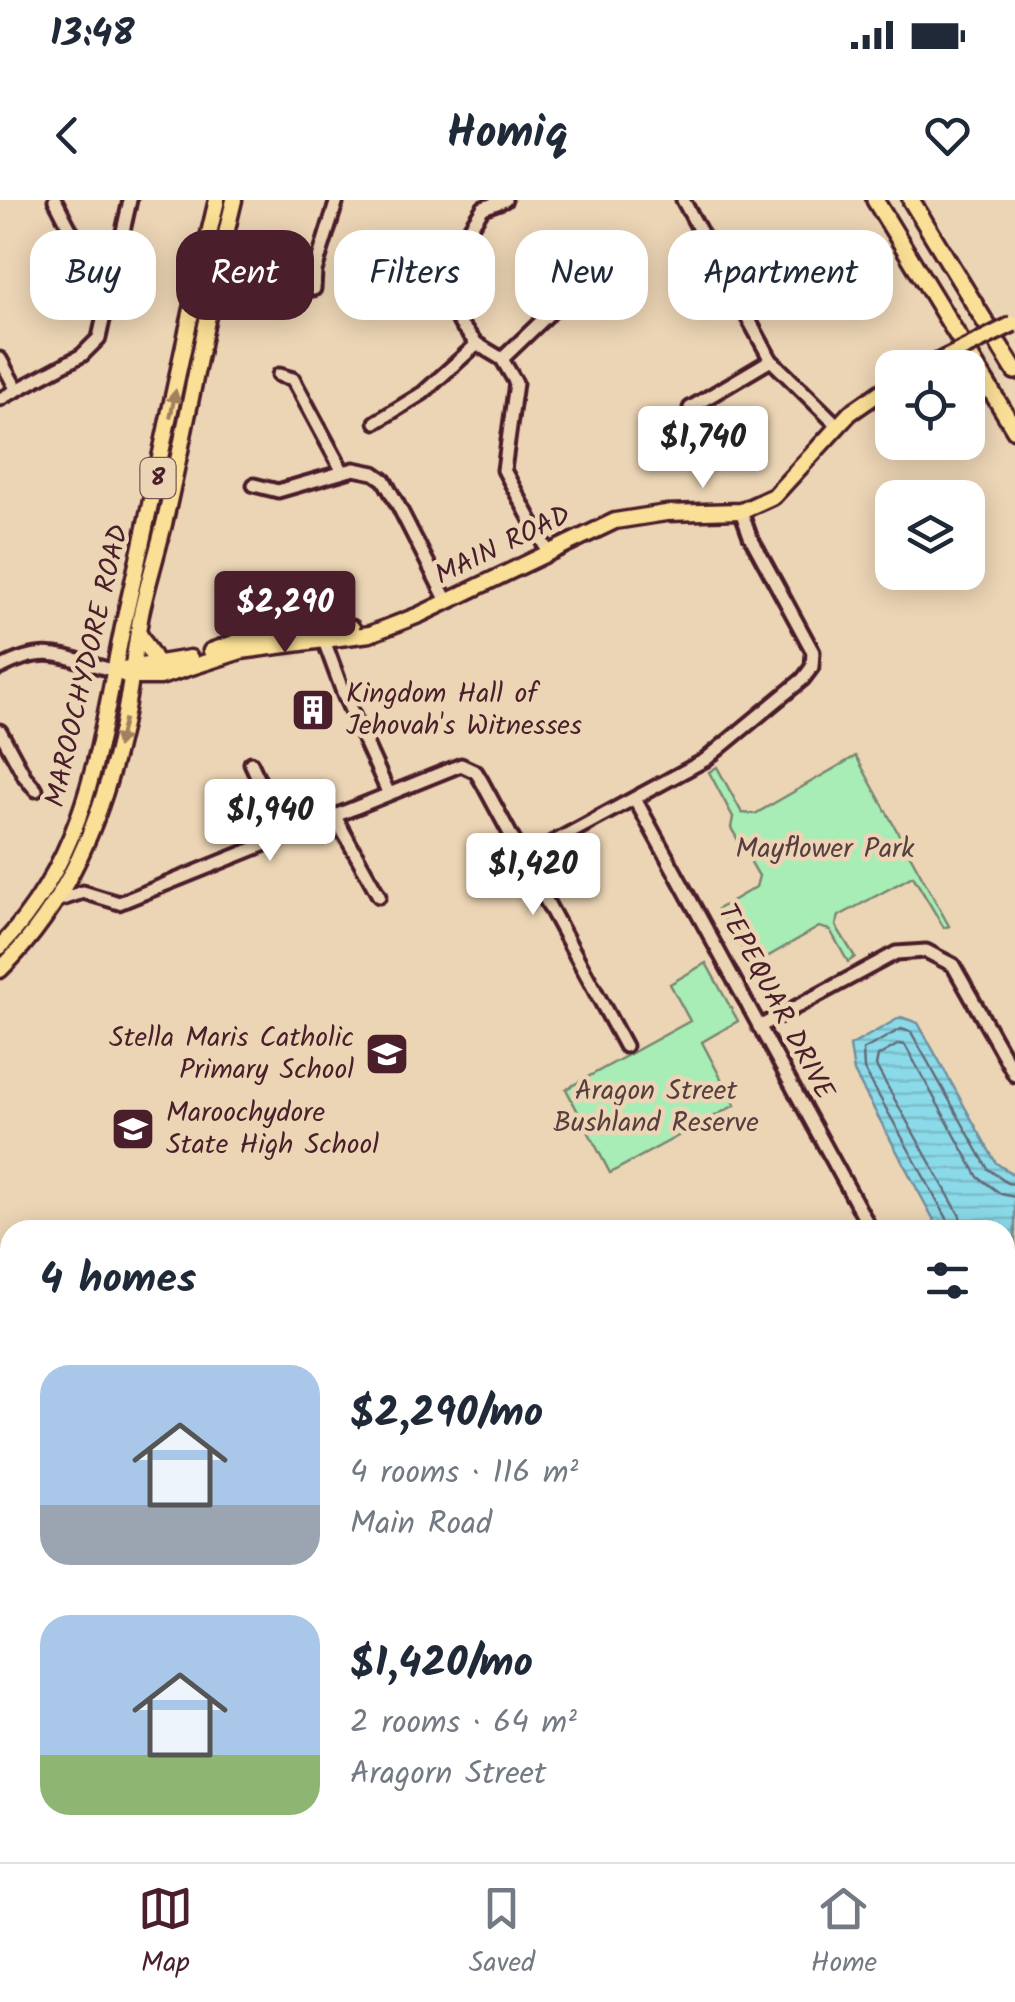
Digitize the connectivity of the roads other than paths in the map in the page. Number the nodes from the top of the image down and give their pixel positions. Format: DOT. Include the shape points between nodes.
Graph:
graph roads {
  1 [pos="55,200"];
  2 [pos="130,200"];
  3 [pos="217,200"];
  4 [pos="234,200"];
  5 [pos="336,200"];
  6 [pos="505,200"];
  7 [pos="683,200"];
  8 [pos="875,200"];
  9 [pos="911,200"];
  10 [pos="483,204"];
  11 [pos="72,230"];
  12 [pos="123,230"];
  13 [pos="314,290"];
  14 [pos="103,320"];
  15 [pos="543,320"];
  16 [pos="1014,324"];
  17 [pos="477,344"];
  18 [pos="961,350"];
  19 [pos="0,358"];
  20 [pos="502,359"];
  21 [pos="771,360"];
  22 [pos="1015,371"];
  23 [pos="279,375"];
  24 [pos="17,390"];
  25 [pos="875,394"];
  26 [pos="0,400"];
  27 [pos="690,408"];
  28 [pos="376,422"];
  29 [pos="838,426"];
  30 [pos="1015,430"];
  31 [pos="342,472"];
  32 [pos="254,485"];
  33 [pos="741,511"];
  34 [pos="548,552"];
  35 [pos="447,601"];
  36 [pos="138,632"];
  37 [pos="323,636"];
  38 [pos="158,665"];
  39 [pos="0,668"];
  40 [pos="116,671"];
  41 [pos="132,672"];
  42 [pos="0,731"];
  43 [pos="252,763"];
  44 [pos="36,790"];
  45 [pos="388,792"];
  46 [pos="635,799"];
  47 [pos="334,815"];
  48 [pos="285,836"];
  49 [pos="80,858"];
  50 [pos="524,858"];
  51 [pos="84,892"];
  52 [pos="379,896"];
  53 [pos="56,901"];
  54 [pos="0,947"];
  55 [pos="0,970"];
  56 [pos="759,1026"];
  57 [pos="624,1046"];
  58 [pos="1015,1075"];
  59 [pos="866,1220"];
  1 -- 11 [label="street"];
  2 -- 12 [label="street"];
  40 -- 3 [label="main road, MAROOCHYDORE ROAD / 8, one-way"];
  4 -- 36 [label="main road, MAROOCHYDORE ROAD / 8"];
  5 -- 13 [label="street"];
  6 -- 10 [label="street"];
  7 -- 21 [label="street"];
  8 -- 30 [label="highway"];
  9 -- 22 [label="highway"];
  10 -- 17 [label="street" via="448,262 446,297"];
  14 -- 24 [label="street" via="99,338 82,355"];
  15 -- 20 [label="street"];
  16 -- 18 [label="main road, bridge"];
  17 -- 20 [label="street"];
  17 -- 28 [label="street" via="423,393"];
  19 -- 24 [label="street"];
  20 -- 34 [label="street" via="516,383 504,470"];
  21 -- 27 [label="street"];
  21 -- 29 [label="street"];
  23 -- 31 [label="street" via="293,379"];
  24 -- 26 [label="street"];
  25 -- 29 [label="main road, MAIN ROAD"];
  29 -- 33 [label="main road, MAIN ROAD" via="774,496"];
  31 -- 32 [label="street" via="278,491"];
  31 -- 35 [label="street" via="354,469 384,480"];
  33 -- 34 [label="main road, MAIN ROAD" via="642,515"];
  33 -- 46 [label="street" via="812,652 812,667 705,760"];
  34 -- 35 [label="main road, MAIN ROAD"];
  35 -- 37 [label="main road, MAIN ROAD" via="370,634"];
  36 -- 38 [label="main road"];
  36 -- 41 [label="main road, MAROOCHYDORE ROAD / 8"];
  37 -- 38 [label="main road, MAIN ROAD" via="248,638"];
  37 -- 41 [label="main road, MAIN ROAD" via="241,651 166,675"];
  37 -- 45 [label="street"];
  38 -- 41 [label="main road, MAIN ROAD"];
  39 -- 40 [label="street" via="50,652"];
  40 -- 41 [label="main road, MAIN ROAD"];
  40 -- 54 [label="main road, MAROOCHYDORE ROAD / 8" via="69,843 38,899"];
  41 -- 49 [label="main road, MAROOCHYDORE ROAD / 8, one-way" via="114,759"];
  42 -- 44 [label="street"];
  43 -- 48 [label="street"];
  45 -- 47 [label="street"];
  45 -- 50 [label="street" via="452,766 468,767"];
  46 -- 50 [label="street"];
  46 -- 56 [label="street, TEPEQUAR DRIVE"];
  47 -- 48 [label="street"];
  47 -- 52 [label="street"];
  48 -- 51 [label="street" via="120,902"];
  49 -- 51 [label="street"];
  49 -- 53 [label="main road, MAROOCHYDORE ROAD / 8"];
  50 -- 57 [label="street"];
  51 -- 53 [label="street"];
  53 -- 55 [label="main road, MAROOCHYDORE ROAD / 8"];
  56 -- 58 [label="street" via="896,953 926,951 953,965"];
  56 -- 59 [label="street, TEPEQUAR DRIVE"];
}
